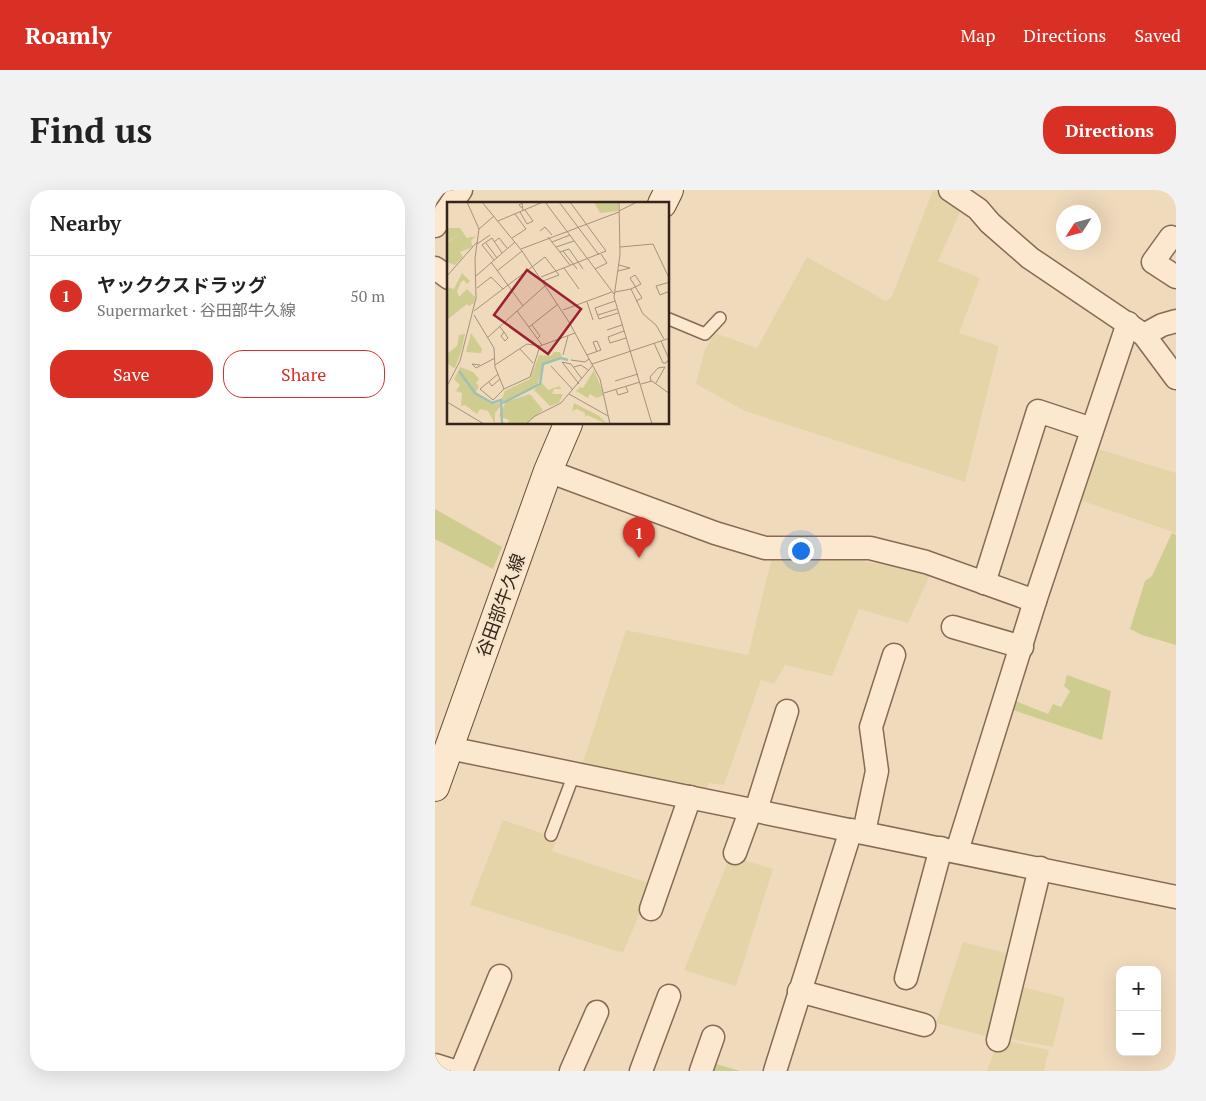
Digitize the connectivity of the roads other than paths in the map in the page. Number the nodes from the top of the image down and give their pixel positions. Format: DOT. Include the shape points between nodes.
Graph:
graph roads {
  1 [pos="461,190"];
  2 [pos="669,190"];
  3 [pos="950,190"];
  4 [pos="982,200"];
  5 [pos="452,202"];
  6 [pos="663,202"];
  7 [pos="447,210"];
  8 [pos="435,226"];
  9 [pos="1171,237"];
  10 [pos="435,268"];
  11 [pos="447,277"];
  12 [pos="1176,278"];
  13 [pos="720,318"];
  14 [pos="670,319"];
  15 [pos="1176,320"];
  16 [pos="1136,329"];
  17 [pos="1176,378"];
  18 [pos="568,425"];
  19 [pos="1092,429"];
  20 [pos="548,471"];
  21 [pos="984,583"];
  22 [pos="1035,601"];
  23 [pos="953,627"];
  24 [pos="1022,647"];
  25 [pos="893,655"];
  26 [pos="787,711"];
  27 [pos="449,748"];
  28 [pos="574,774"];
  29 [pos="435,787"];
  30 [pos="690,797"];
  31 [pos="753,810"];
  32 [pos="858,831"];
  33 [pos="551,835"];
  34 [pos="949,849"];
  35 [pos="735,853"];
  36 [pos="1040,868"];
  37 [pos="1176,897"];
  38 [pos="651,909"];
  39 [pos="500,976"];
  40 [pos="905,978"];
  41 [pos="799,991"];
  42 [pos="669,996"];
  43 [pos="597,1012"];
  44 [pos="924,1024"];
  45 [pos="713,1037"];
  46 [pos="997,1040"];
  47 [pos="435,1066"];
  48 [pos="454,1071"];
  49 [pos="461,1071"];
  50 [pos="571,1071"];
  51 [pos="641,1071"];
  52 [pos="701,1071"];
  53 [pos="775,1071"];
  1 -- 5 [label="street"];
  2 -- 6 [label="main road"];
  3 -- 4 [label="street"];
  4 -- 16 [label="street" via="990,223 1030,258"];
  7 -- 8 [label="street"];
  9 -- 12 [label="street" via="1153,262"];
  10 -- 11 [label="street"];
  13 -- 14 [label="lane" via="705,334"];
  15 -- 16 [label="street"];
  16 -- 17 [label="street"];
  16 -- 19 [label="street"];
  18 -- 20 [label="main road, 谷田部牛久線"];
  19 -- 21 [label="street" via="1038,411"];
  19 -- 22 [label="street"];
  20 -- 21 [label="street" via="715,533 765,548 870,548 926,562"];
  20 -- 27 [label="main road, 谷田部牛久線"];
  21 -- 22 [label="street"];
  22 -- 24 [label="street"];
  23 -- 24 [label="street"];
  24 -- 34 [label="street"];
  25 -- 32 [label="street" via="871,727 877,771"];
  26 -- 31 [label="street"];
  27 -- 28 [label="street"];
  27 -- 29 [label="main road, 谷田部牛久線"];
  28 -- 30 [label="street"];
  28 -- 33 [label="lane"];
  30 -- 31 [label="street"];
  30 -- 38 [label="street"];
  31 -- 32 [label="street"];
  31 -- 35 [label="street"];
  32 -- 34 [label="street"];
  32 -- 41 [label="street"];
  34 -- 36 [label="street"];
  34 -- 40 [label="street"];
  36 -- 37 [label="street"];
  36 -- 46 [label="street"];
  39 -- 49 [label="street"];
  41 -- 44 [label="street"];
  41 -- 53 [label="street"];
  42 -- 51 [label="street"];
  43 -- 50 [label="street"];
  45 -- 52 [label="street"];
  47 -- 48 [label="street"];
}
